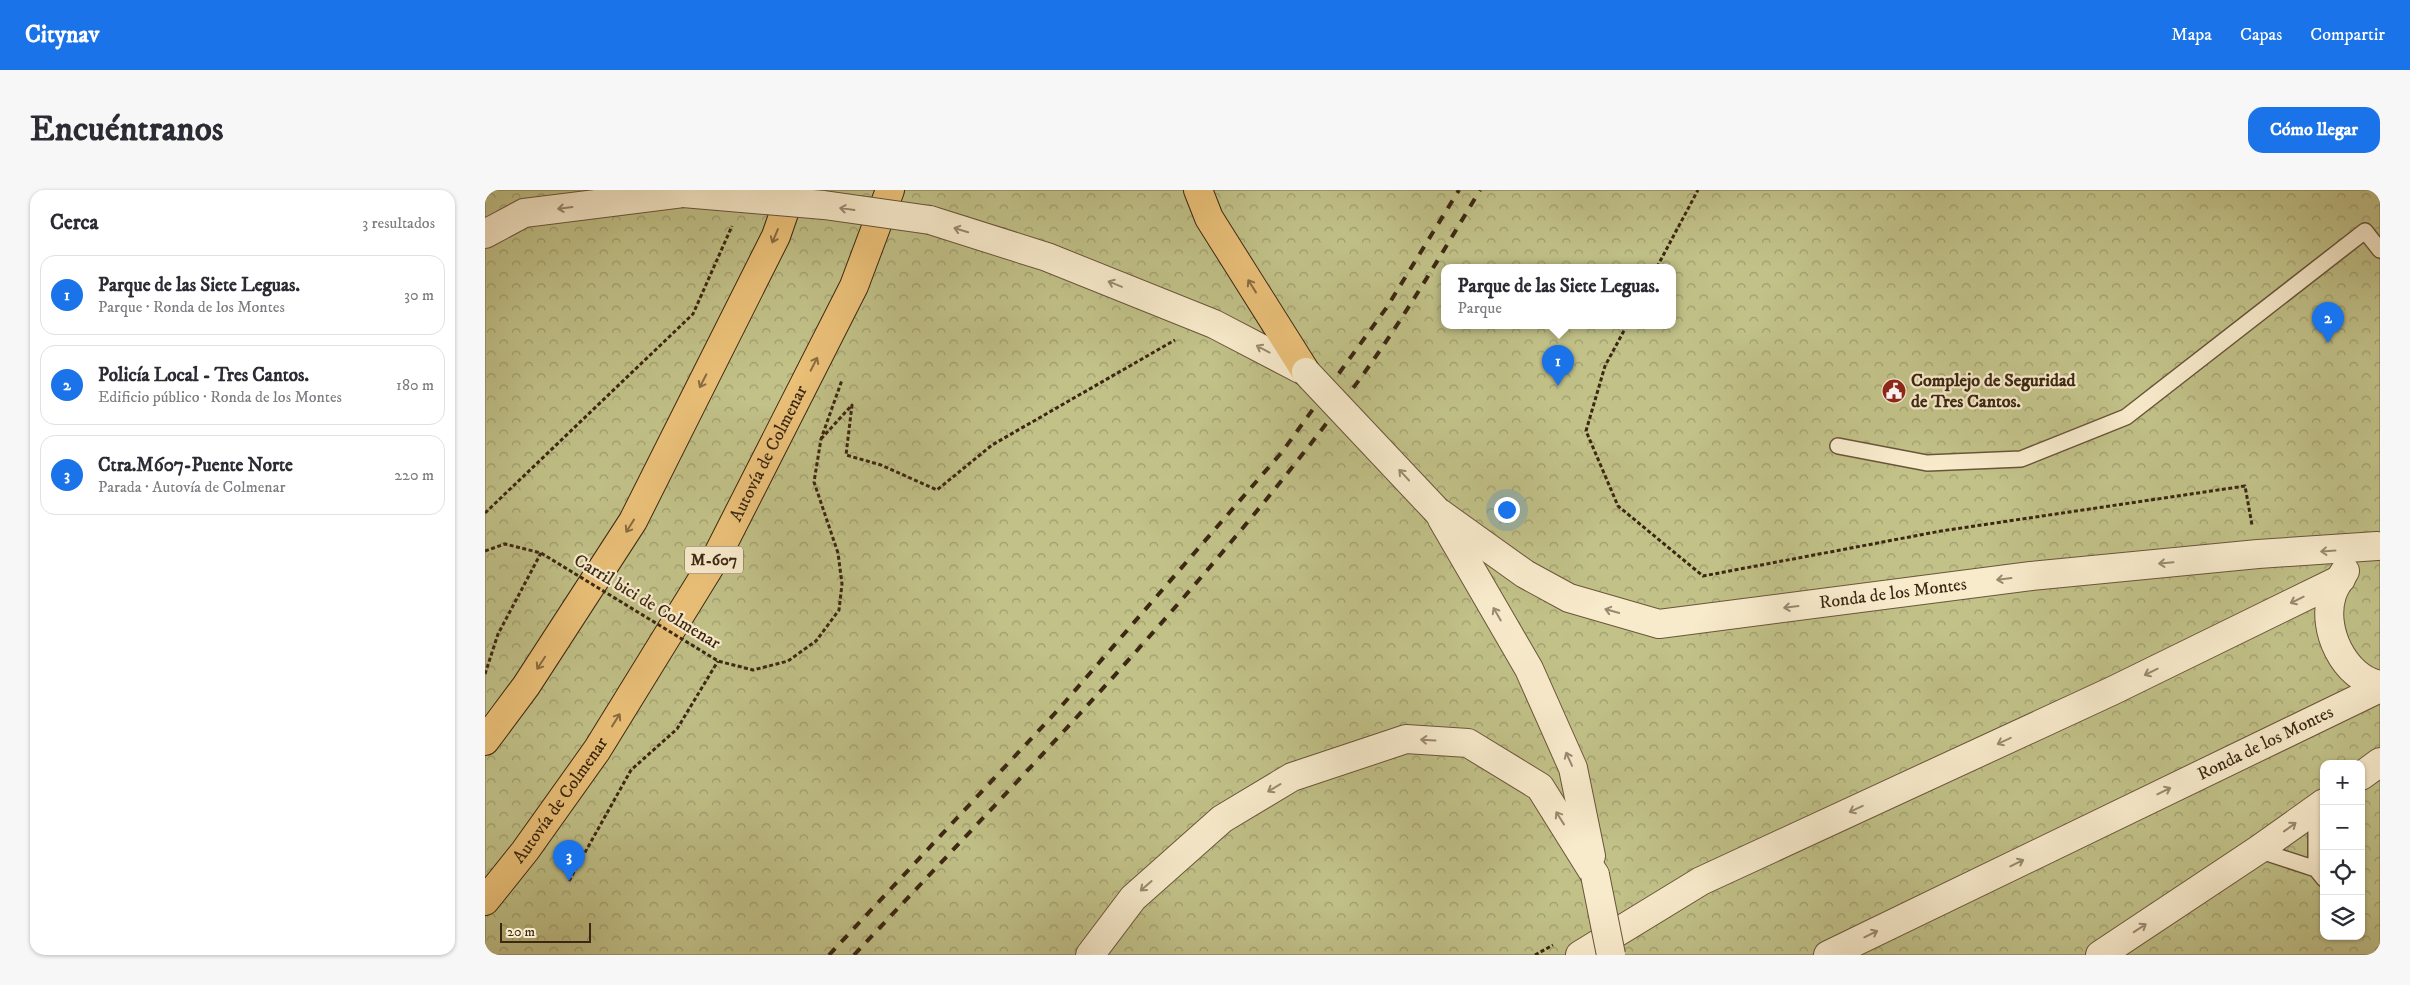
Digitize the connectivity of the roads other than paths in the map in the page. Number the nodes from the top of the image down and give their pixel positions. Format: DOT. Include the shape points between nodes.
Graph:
graph roads {
  1 [pos="792,190"];
  2 [pos="890,190"];
  3 [pos="1198,190"];
  4 [pos="485,234"];
  5 [pos="2380,250"];
  6 [pos="1306,372"];
  7 [pos="1838,446"];
  8 [pos="1437,511"];
  9 [pos="2378,546"];
  10 [pos="2341,579"];
  11 [pos="2380,687"];
  12 [pos="485,741"];
  13 [pos="2380,762"];
  14 [pos="2365,773"];
  15 [pos="2320,806"];
  16 [pos="2258,850"];
  17 [pos="2320,874"];
  18 [pos="1595,875"];
  19 [pos="485,901"];
  20 [pos="1090,955"];
  21 [pos="1580,955"];
  22 [pos="1611,955"];
  23 [pos="1827,955"];
  24 [pos="2100,955"];
  1 -- 12 [label="highway, one-way" via="776,236 633,521 526,686"];
  19 -- 2 [label="highway, Autovía de Colmenar / M-607, one-way" via="597,750 719,552 854,286"];
  6 -- 3 [label="highway, one-way" via="1209,218"];
  6 -- 4 [label="street, one-way, bridge" via="1214,324 1047,257 930,220 823,205 683,193 524,213"];
  5 -- 7 [label="lane" via="2365,231 2125,417 2021,459 1927,463"];
  8 -- 6 [label="street, one-way, bridge"];
  9 -- 8 [label="street, Ronda de los Montes, one-way" via="2031,576 1659,624 1569,598 1525,574"];
  18 -- 8 [label="street, one-way" via="1573,768 1529,669"];
  9 -- 10 [label="street" via="2348,566"];
  10 -- 11 [label="street" via="2332,595 2329,622 2337,649 2354,672"];
  10 -- 21 [label="street, one-way" via="2112,691 1701,881"];
  23 -- 11 [label="street, Ronda de los Montes, one-way"];
  13 -- 14 [label="street"];
  16 -- 15 [label="street, one-way"];
  16 -- 17 [label="lane"];
  24 -- 16 [label="street, one-way"];
  18 -- 20 [label="street, one-way" via="1541,787 1468,742 1406,739 1292,777 1222,819 1133,898"];
  18 -- 22 [label="street, bridge"];
}
